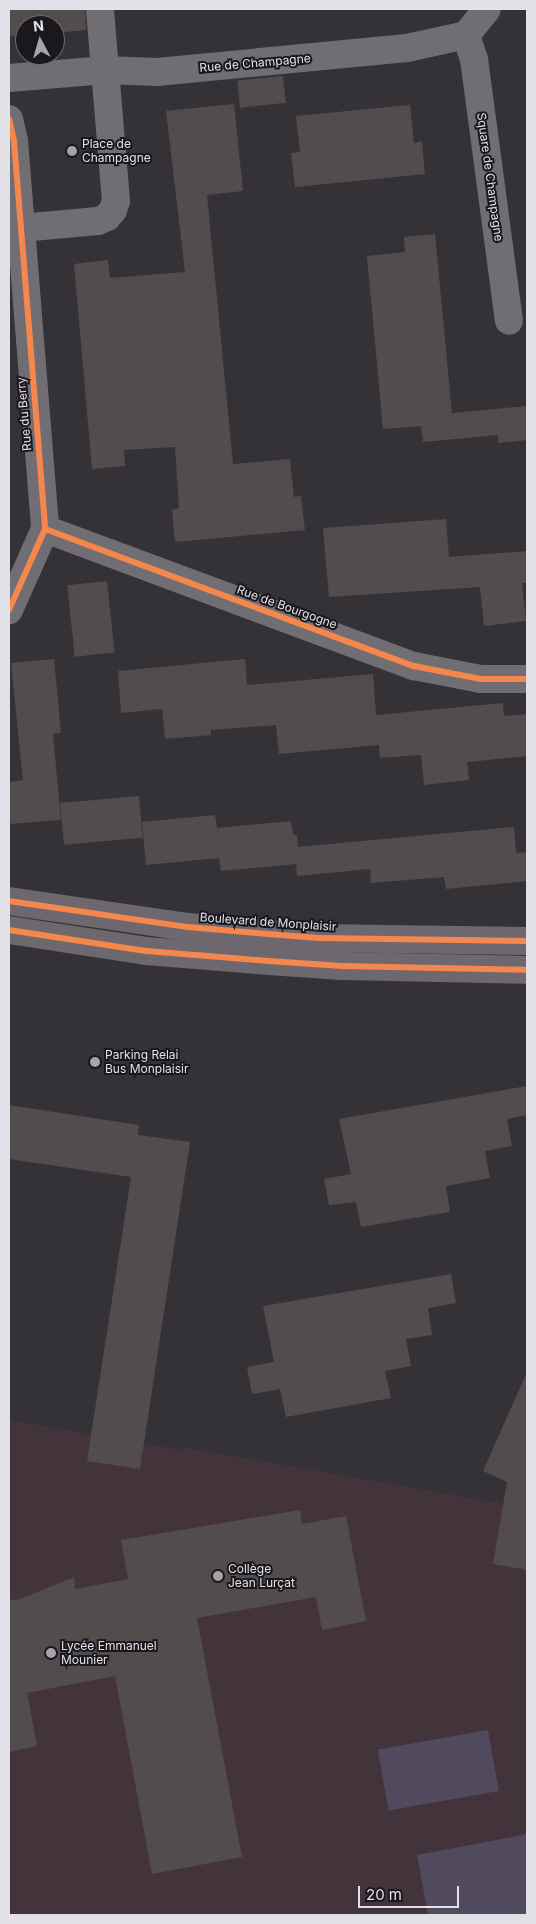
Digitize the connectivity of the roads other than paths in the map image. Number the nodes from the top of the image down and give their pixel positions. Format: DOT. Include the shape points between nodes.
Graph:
graph roads {
  1 [pos="100,9"];
  2 [pos="488,9"];
  3 [pos="466,35"];
  4 [pos="106,70"];
  5 [pos="9,78"];
  6 [pos="9,119"];
  7 [pos="21,228"];
  8 [pos="509,321"];
  9 [pos="45,529"];
  10 [pos="9,610"];
  11 [pos="527,679"];
  12 [pos="9,901"];
  13 [pos="9,930"];
  14 [pos="527,941"];
  15 [pos="527,970"];
  1 -- 4 [label="street"];
  2 -- 3 [label="street"];
  3 -- 4 [label="street, Rue de Champagne" via="407,48 157,72"];
  3 -- 8 [label="street, Square de Champagne" via="474,59"];
  4 -- 5 [label="street, Rue de Champagne"];
  4 -- 7 [label="street" via="116,201 113,210 98,221"];
  6 -- 7 [label="street, Rue du Berry"];
  7 -- 9 [label="street, Rue du Berry"];
  9 -- 10 [label="street, Rue du Berry"];
  9 -- 11 [label="street, Rue de Bourgogne" via="414,666 481,679"];
  12 -- 14 [label="main road, Boulevard de Monplaisir" via="188,927 319,938"];
  13 -- 15 [label="main road" via="146,951 269,961"];
}
